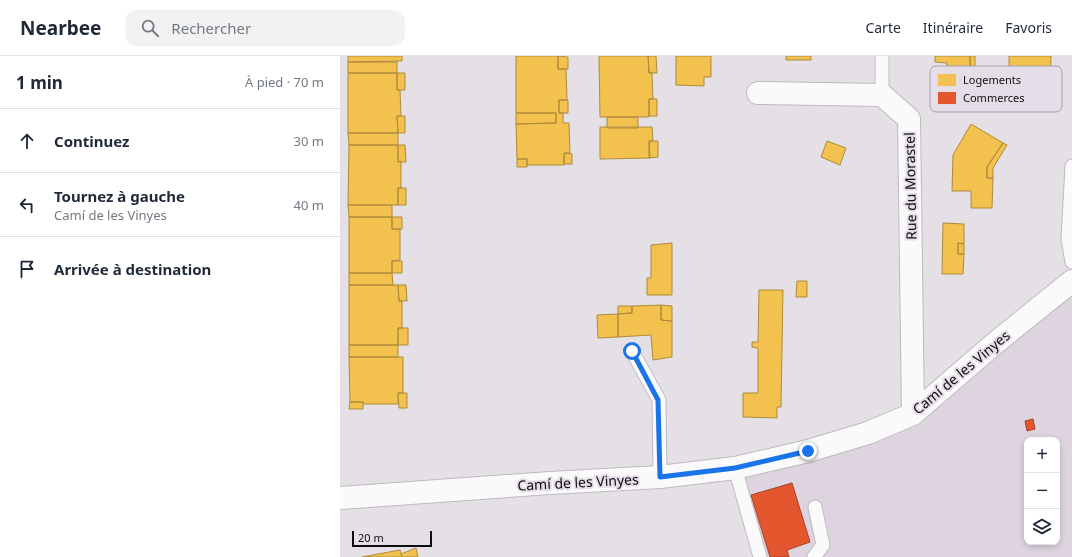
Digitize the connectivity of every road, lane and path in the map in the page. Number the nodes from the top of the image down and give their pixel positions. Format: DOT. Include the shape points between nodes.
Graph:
graph roads {
  1 [pos="882,56"];
  2 [pos="758,93"];
  3 [pos="882,95"];
  4 [pos="1072,166"];
  5 [pos="1072,262"];
  6 [pos="1072,282"];
  7 [pos="632,351"];
  8 [pos="913,414"];
  9 [pos="735,468"];
  10 [pos="660,477"];
  11 [pos="340,498"];
  12 [pos="815,507"];
  13 [pos="760,557"];
  14 [pos="814,557"];
  1 -- 3 [label="lane"];
  2 -- 3 [label="street"];
  3 -- 8 [label="street, Rue du Morastel" via="909,119"];
  4 -- 5 [label="lane" via="1068,239"];
  6 -- 8 [label="street, Camí de les Vinyes" via="994,344"];
  7 -- 10 [label="lane" via="658,400"];
  8 -- 9 [label="street, Camí de les Vinyes" via="861,435 808,451"];
  9 -- 10 [label="street, Camí de les Vinyes"];
  9 -- 13 [label="lane"];
  10 -- 11 [label="street, Camí de les Vinyes"];
  12 -- 14 [label="lane" via="822,545"];
}
